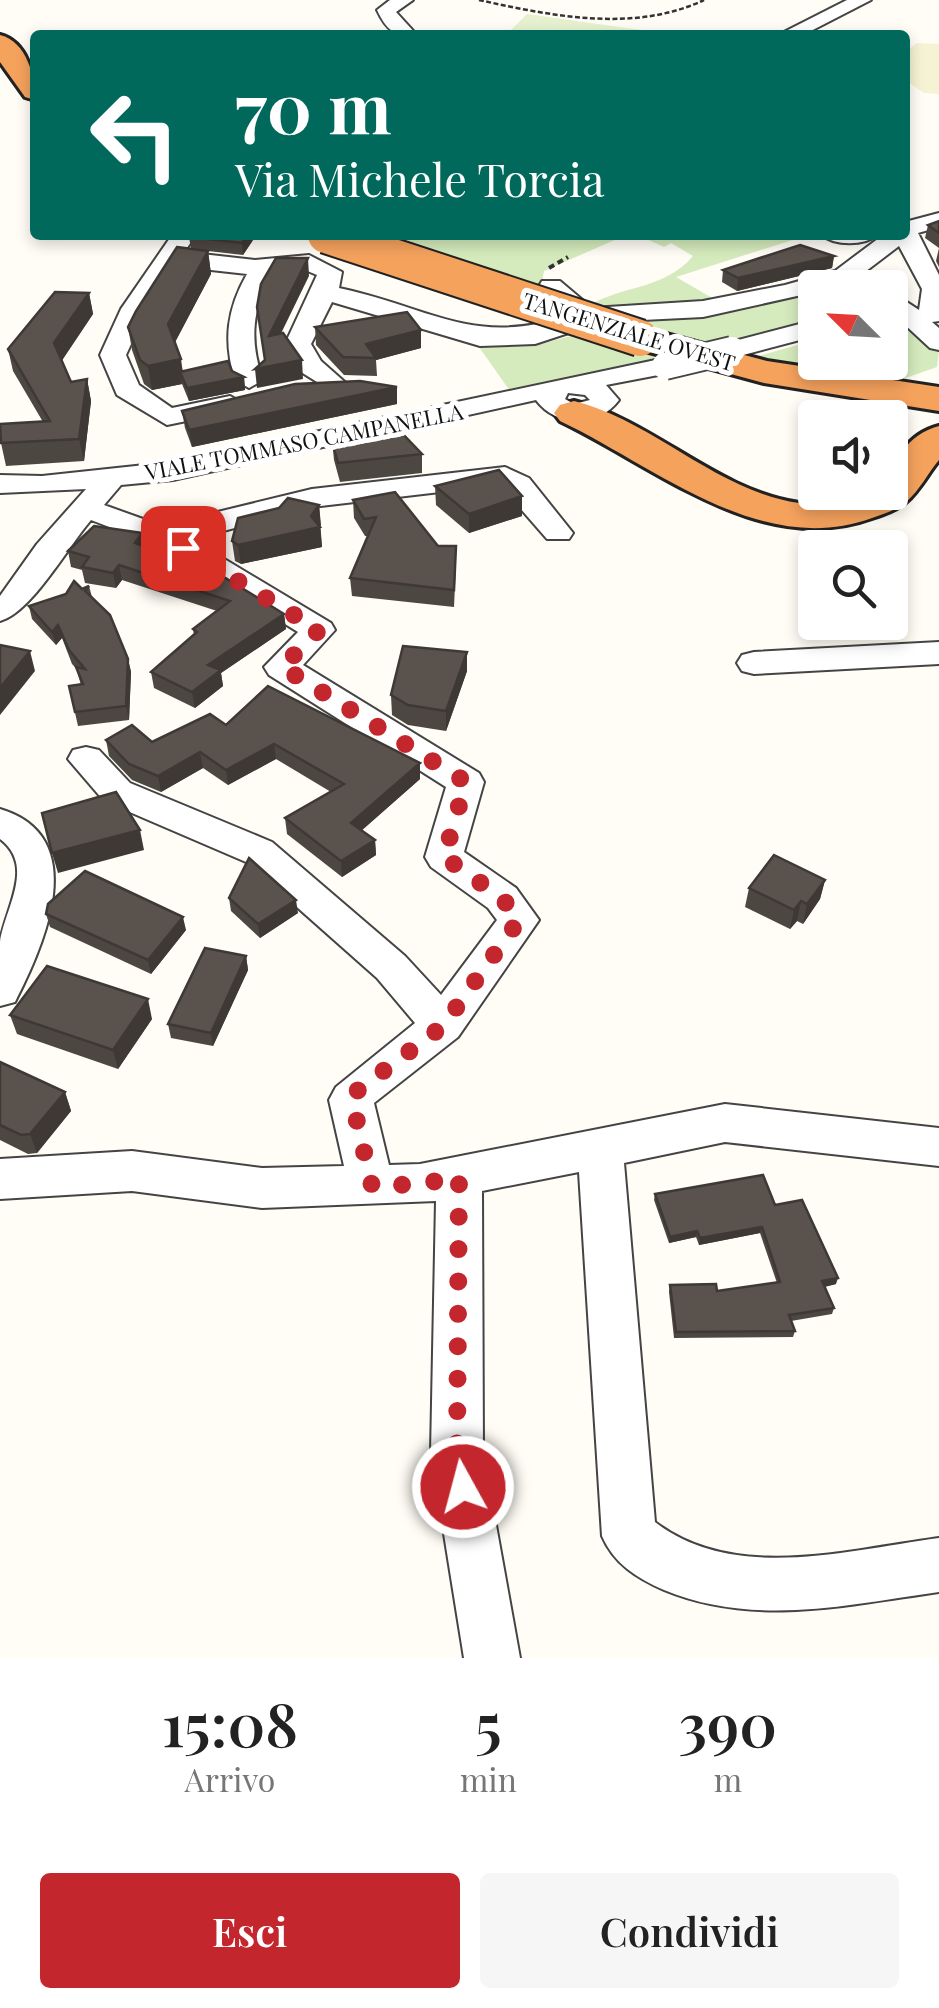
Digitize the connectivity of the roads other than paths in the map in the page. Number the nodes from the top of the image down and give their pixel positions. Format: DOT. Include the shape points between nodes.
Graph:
graph roads {
  1 [pos="404,0"];
  2 [pos="862,0"];
  3 [pos="400,30"];
  4 [pos="799,30"];
  5 [pos="0,43"];
  6 [pos="30,84"];
  7 [pos="939,205"];
  8 [pos="939,220"];
  9 [pos="910,224"];
  10 [pos="910,227"];
  11 [pos="341,240"];
  12 [pos="889,240"];
  13 [pos="906,240"];
  14 [pos="177,246"];
  15 [pos="262,268"];
  16 [pos="552,286"];
  17 [pos="324,293"];
  18 [pos="916,305"];
  19 [pos="588,318"];
  20 [pos="798,333"];
  21 [pos="939,342"];
  22 [pos="665,366"];
  23 [pos="764,372"];
  24 [pos="939,376"];
  25 [pos="249,380"];
  26 [pos="333,384"];
  27 [pos="367,386"];
  28 [pos="401,392"];
  29 [pos="578,400"];
  30 [pos="837,400"];
  31 [pos="939,400"];
  32 [pos="456,412"];
  33 [pos="927,450"];
  34 [pos="112,478"];
  35 [pos="0,484"];
  36 [pos="93,512"];
  37 [pos="558,533"];
  38 [pos="0,611"];
  39 [pos="939,653"];
  40 [pos="754,663"];
  41 [pos="86,759"];
  42 [pos="0,822"];
  43 [pos="0,990"];
  44 [pos="443,1026"];
  45 [pos="939,1148"];
  46 [pos="600,1149"];
  47 [pos="459,1177"];
  48 [pos="0,1179"];
  49 [pos="372,1186"];
  50 [pos="939,1566"];
  51 [pos="492,1658"];
  1 -- 3 [label="street" via="386,10"];
  2 -- 4 [label="street"];
  5 -- 6 [label="highway"];
  7 -- 9 [label="street"];
  8 -- 10 [label="street"];
  11 -- 23 [label="highway, TANGENZIALE OVEST, bridge"];
  12 -- 19 [label="street" via="844,276 788,292 703,309"];
  13 -- 18 [label="street"];
  14 -- 15 [label="street"];
  14 -- 26 [label="street" via="134,309 114,355 126,388 167,417"];
  15 -- 17 [label="street" via="284,261 323,264 330,272"];
  15 -- 25 [label="street" via="240,315 238,352"];
  16 -- 19 [label="street"];
  17 -- 19 [label="street" via="480,338 556,332"];
  17 -- 26 [label="street" via="298,344 310,366"];
  18 -- 21 [label="street" via="916,329"];
  20 -- 22 [label="street, VIALE TOMMASO CAMPANELLA, bridge"];
  22 -- 29 [label="street, VIALE TOMMASO CAMPANELLA"];
  22 -- 29 [label="street, VIALE TOMMASO CAMPANELLA"];
  23 -- 24 [label="highway" via="901,385"];
  23 -- 30 [label="highway"];
  23 -- 31 [label="highway, TANGENZIALE OVEST"];
  26 -- 27 [label="street"];
  28 -- 32 [label="street"];
  29 -- 32 [label="street, VIALE TOMMASO CAMPANELLA"];
  29 -- 33 [label="highway" via="628,438 740,502 812,514 842,514 884,499"];
  32 -- 34 [label="street, VIALE TOMMASO CAMPANELLA"];
  34 -- 35 [label="street, VIALE TOMMASO CAMPANELLA"];
  34 -- 36 [label="street"];
  36 -- 37 [label="street" via="188,530 308,499 505,476"];
  36 -- 38 [label="street" via="48,552 18,599"];
  36 -- 44 [label="street" via="170,539 319,630 282,667 466,782 444,857 502,898 519,920"];
  39 -- 40 [label="street"];
  41 -- 44 [label="street" via="117,792 259,852 391,967"];
  42 -- 43 [label="street" via="20,832 36,856 34,893"];
  44 -- 49 [label="street" via="352,1100"];
  45 -- 46 [label="street" via="725,1123"];
  46 -- 47 [label="street"];
  46 -- 50 [label="street" via="629,1536 649,1557 698,1576 765,1585"];
  47 -- 49 [label="street"];
  47 -- 51 [label="street" via="457,1452"];
  48 -- 49 [label="street" via="132,1171 262,1188"];
}
